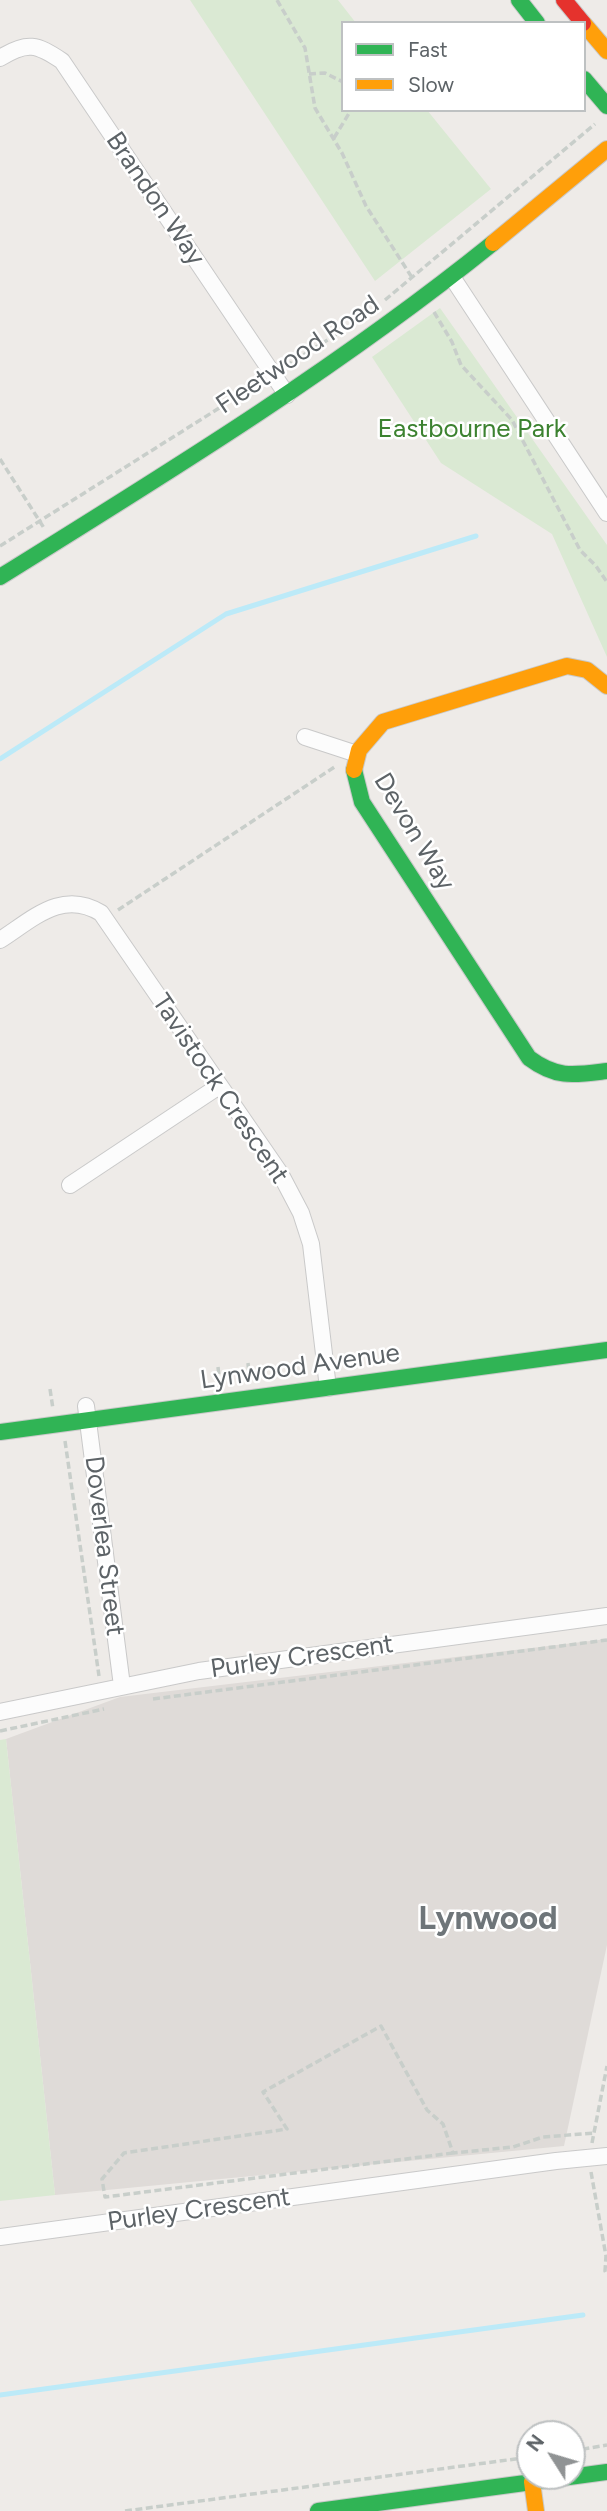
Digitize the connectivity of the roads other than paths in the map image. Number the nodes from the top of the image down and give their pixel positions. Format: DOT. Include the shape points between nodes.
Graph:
graph roads {
  1 [pos="519,0"];
  2 [pos="564,0"];
  3 [pos="535,21"];
  4 [pos="582,21"];
  5 [pos="586,25"];
  6 [pos="607,51"];
  7 [pos="0,58"];
  8 [pos="586,81"];
  9 [pos="607,106"];
  10 [pos="607,149"];
  11 [pos="452,277"];
  12 [pos="287,395"];
  13 [pos="607,513"];
  14 [pos="0,577"];
  15 [pos="607,686"];
  16 [pos="305,737"];
  17 [pos="355,760"];
  18 [pos="0,940"];
  19 [pos="607,1071"];
  20 [pos="219,1086"];
  21 [pos="70,1185"];
  22 [pos="607,1336"];
  23 [pos="607,1350"];
  24 [pos="327,1381"];
  25 [pos="87,1413"];
  26 [pos="0,1418"];
  27 [pos="55,1418"];
  28 [pos="0,1432"];
  29 [pos="607,1616"];
  30 [pos="122,1686"];
  31 [pos="0,1712"];
  32 [pos="599,2157"];
  33 [pos="0,2237"];
  34 [pos="607,2472"];
  35 [pos="586,2475"];
  36 [pos="516,2484"];
  37 [pos="524,2490"];
  38 [pos="528,2490"];
  39 [pos="318,2511"];
  40 [pos="523,2511"];
  41 [pos="536,2511"];
  1 -- 3 [label="street"];
  2 -- 4 [label="street"];
  5 -- 6 [label="street"];
  7 -- 12 [label="street, Brandon Way" via="15,49 40,46 62,61"];
  8 -- 9 [label="street"];
  10 -- 11 [label="street, Fleetwood Road"];
  11 -- 12 [label="street, Fleetwood Road"];
  11 -- 13 [label="street"];
  12 -- 14 [label="street, Fleetwood Road"];
  15 -- 17 [label="street, Devon Way" via="587,670 567,666 383,722 366,739"];
  16 -- 17 [label="street"];
  17 -- 19 [label="street, Devon Way" via="353,781 362,802 529,1058 544,1071 564,1076"];
  18 -- 20 [label="street, Tavistock Crescent" via="51,907 73,903 101,913"];
  20 -- 21 [label="street"];
  20 -- 24 [label="street, Tavistock Crescent" via="301,1213 311,1244"];
  22 -- 24 [label="street, Lynwood Avenue"];
  23 -- 24 [label="street, Lynwood Avenue"];
  24 -- 25 [label="street, Lynwood Avenue"];
  25 -- 27 [label="street, Lynwood Avenue"];
  25 -- 30 [label="street, Doverlea Street"];
  26 -- 27 [label="street, Lynwood Avenue"];
  27 -- 28 [label="street, Lynwood Avenue"];
  29 -- 30 [label="street, Purley Crescent" via="199,1671"];
  30 -- 31 [label="street, Purley Crescent"];
  32 -- 33 [label="street, Purley Crescent"];
  34 -- 35 [label="street"];
  36 -- 39 [label="street"];
  37 -- 40 [label="street"];
  38 -- 41 [label="street"];
}
